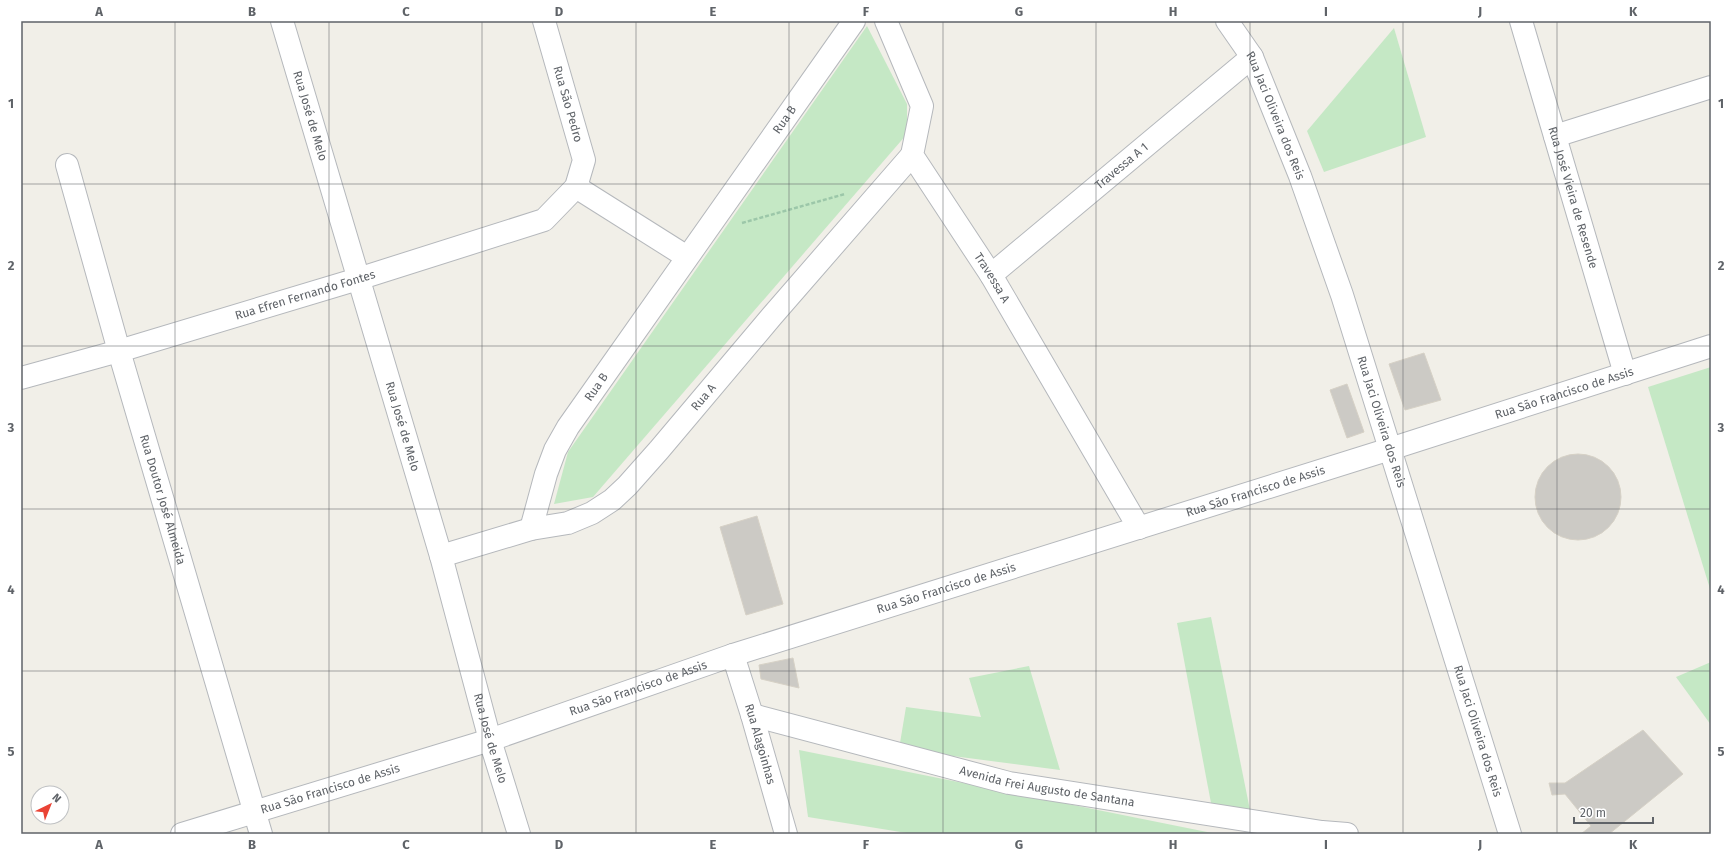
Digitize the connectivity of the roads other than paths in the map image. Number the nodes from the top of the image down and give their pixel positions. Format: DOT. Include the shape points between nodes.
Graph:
graph roads {
  1 [pos="282,21"];
  2 [pos="544,21"];
  3 [pos="854,21"];
  4 [pos="886,21"];
  5 [pos="1227,21"];
  6 [pos="1521,21"];
  7 [pos="1252,57"];
  8 [pos="1711,87"];
  9 [pos="1555,136"];
  10 [pos="912,155"];
  11 [pos="67,165"];
  12 [pos="576,187"];
  13 [pos="687,257"];
  14 [pos="991,275"];
  15 [pos="358,279"];
  16 [pos="1711,346"];
  17 [pos="119,351"];
  18 [pos="1625,374"];
  19 [pos="21,378"];
  20 [pos="1390,449"];
  21 [pos="1139,528"];
  22 [pos="531,529"];
  23 [pos="441,556"];
  24 [pos="733,655"];
  25 [pos="752,715"];
  26 [pos="490,740"];
  27 [pos="255,812"];
  28 [pos="1321,833"];
  29 [pos="182,834"];
  30 [pos="261,834"];
  31 [pos="519,834"];
  32 [pos="786,834"];
  33 [pos="1347,834"];
  34 [pos="1510,834"];
  1 -- 15 [label="street, Rua José de Melo"];
  2 -- 12 [label="street, Rua São Pedro" via="584,160"];
  3 -- 13 [label="street, Rua B"];
  4 -- 10 [label="street" via="922,106"];
  5 -- 7 [label="street, Rua Jaci Oliveira dos Reis"];
  6 -- 9 [label="street, Rua José Vieira de Resende"];
  7 -- 14 [label="street, Travessa A 1"];
  7 -- 20 [label="street, Rua Jaci Oliveira dos Reis" via="1300,176 1342,296"];
  8 -- 9 [label="street"];
  9 -- 18 [label="street, Rua José Vieira de Resende"];
  10 -- 14 [label="street, Travessa A"];
  10 -- 22 [label="street, Rua A" via="627,486 592,514 568,523"];
  11 -- 17 [label="street, Rua Doutor José Almeida"];
  12 -- 13 [label="street"];
  12 -- 15 [label="street, Rua Efren Fernando Fontes" via="544,220"];
  13 -- 22 [label="street, Rua B" via="588,397 555,450"];
  14 -- 21 [label="street, Travessa A"];
  15 -- 17 [label="street, Rua Efren Fernando Fontes"];
  15 -- 23 [label="street, Rua José de Melo"];
  16 -- 18 [label="street, Rua São Francisco de Assis"];
  17 -- 19 [label="street, Rua Efren Fernando Fontes"];
  17 -- 27 [label="street, Rua Doutor José Almeida"];
  18 -- 20 [label="street, Rua São Francisco de Assis"];
  20 -- 21 [label="street, Rua São Francisco de Assis"];
  20 -- 34 [label="street, Rua Jaci Oliveira dos Reis"];
  21 -- 24 [label="street, Rua São Francisco de Assis"];
  22 -- 23 [label="street, Rua A"];
  23 -- 26 [label="street, Rua José de Melo"];
  24 -- 25 [label="street, Rua Alagoinhas"];
  24 -- 26 [label="street, Rua São Francisco de Assis"];
  25 -- 28 [label="street, Avenida Frei Augusto de Santana" via="1009,783"];
  25 -- 32 [label="street, Rua Alagoinhas"];
  26 -- 27 [label="street, Rua São Francisco de Assis"];
  26 -- 31 [label="street, Rua José de Melo"];
  27 -- 29 [label="street, Rua São Francisco de Assis"];
  27 -- 30 [label="street, Rua Doutor José Almeida"];
  28 -- 33 [label="street, Avenida Frei Augusto de Santana"];
}
